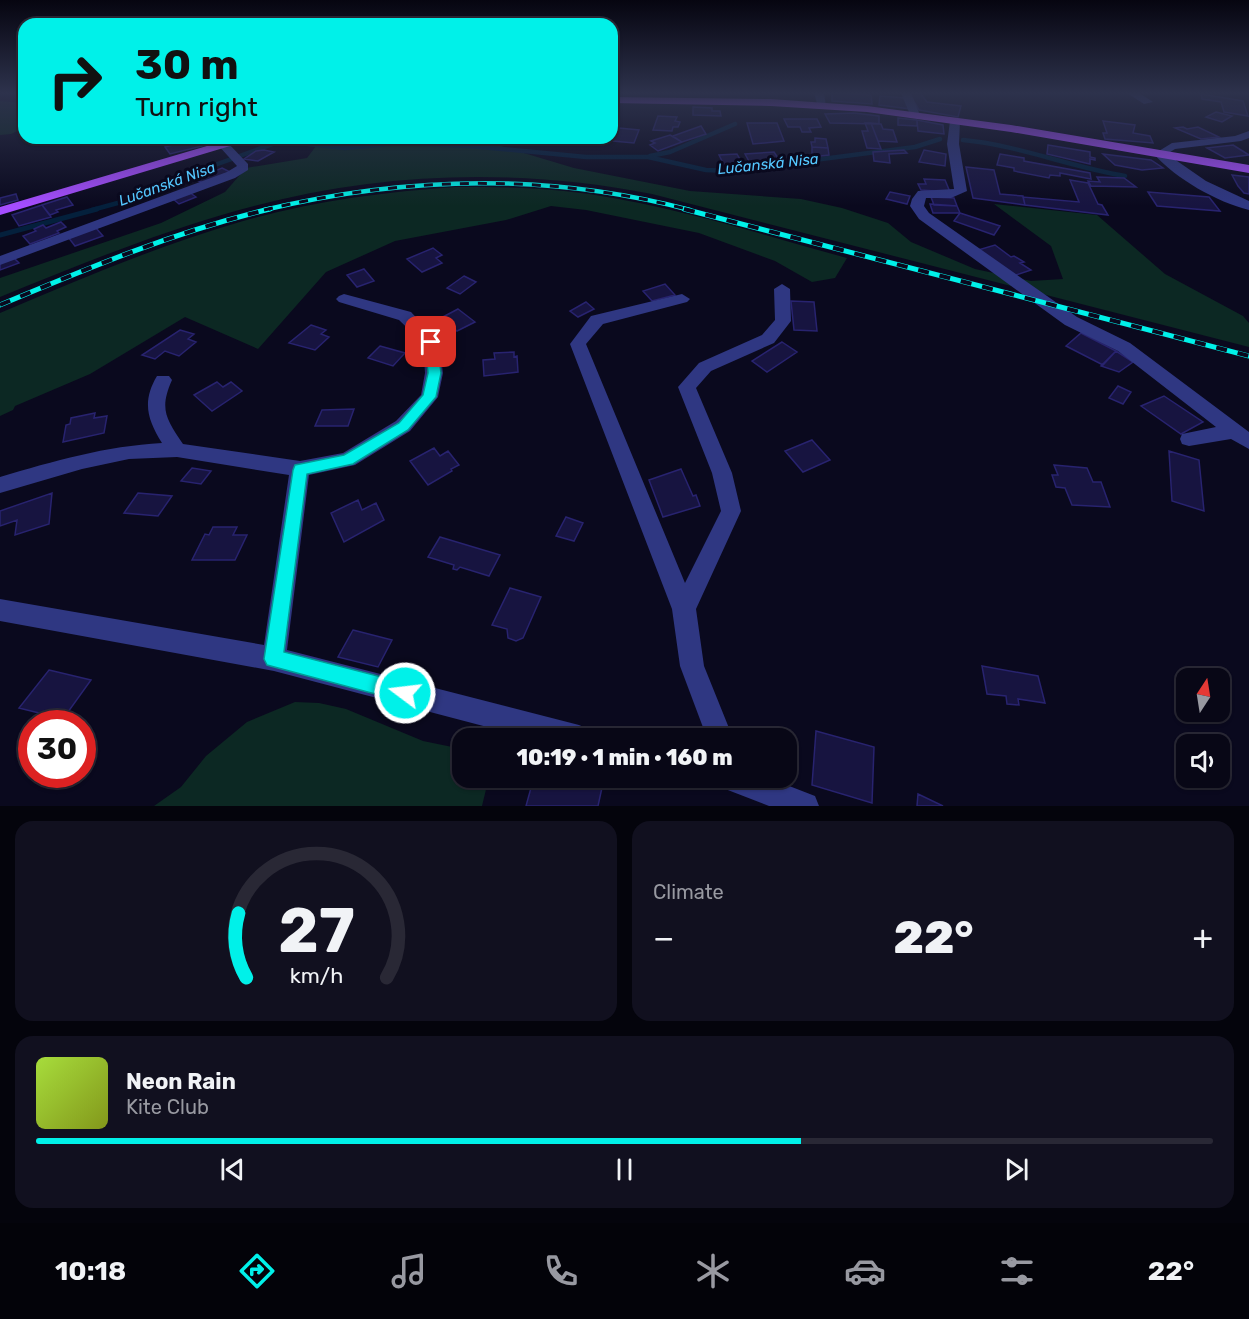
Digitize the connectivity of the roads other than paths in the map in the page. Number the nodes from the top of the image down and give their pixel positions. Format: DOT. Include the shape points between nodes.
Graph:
graph roads {
  1 [pos="954,131"];
  2 [pos="1015,131"];
  3 [pos="1249,134"];
  4 [pos="224,144"];
  5 [pos="1160,154"];
  6 [pos="1249,169"];
  7 [pos="1247,206"];
  8 [pos="0,211"];
  9 [pos="0,261"];
  10 [pos="782,290"];
  11 [pos="344,299"];
  12 [pos="682,299"];
  13 [pos="164,380"];
  14 [pos="1242,437"];
  15 [pos="1189,439"];
  16 [pos="177,450"];
  17 [pos="300,470"];
  18 [pos="0,485"];
  19 [pos="684,609"];
  20 [pos="0,610"];
  21 [pos="274,659"];
  22 [pos="540,728"];
  23 [pos="716,728"];
  24 [pos="761,788"];
  25 [pos="805,806"];
  1 -- 14 [label="street" via="961,191 922,194 917,206 924,216 1071,321 1124,347"];
  2 -- 5 [label="main road"];
  3 -- 5 [label="street" via="1237,139 1172,146"];
  4 -- 8 [label="main road"];
  4 -- 9 [label="street" via="244,167 231,176"];
  5 -- 6 [label="main road"];
  5 -- 7 [label="street" via="1182,174"];
  10 -- 19 [label="street" via="783,321 768,339 705,367 687,387 722,473 731,511"];
  11 -- 17 [label="street" via="405,316 431,342 435,373 429,397 404,426 348,460"];
  12 -- 19 [label="street" via="597,320 578,344"];
  13 -- 16 [label="street" via="154,396 157,420"];
  14 -- 15 [label="street"];
  16 -- 17 [label="street"];
  16 -- 18 [label="street" via="129,452 82,461"];
  17 -- 21 [label="street"];
  19 -- 23 [label="street" via="693,666"];
  20 -- 21 [label="street"];
  21 -- 22 [label="street"];
  24 -- 25 [label="street"];
}
